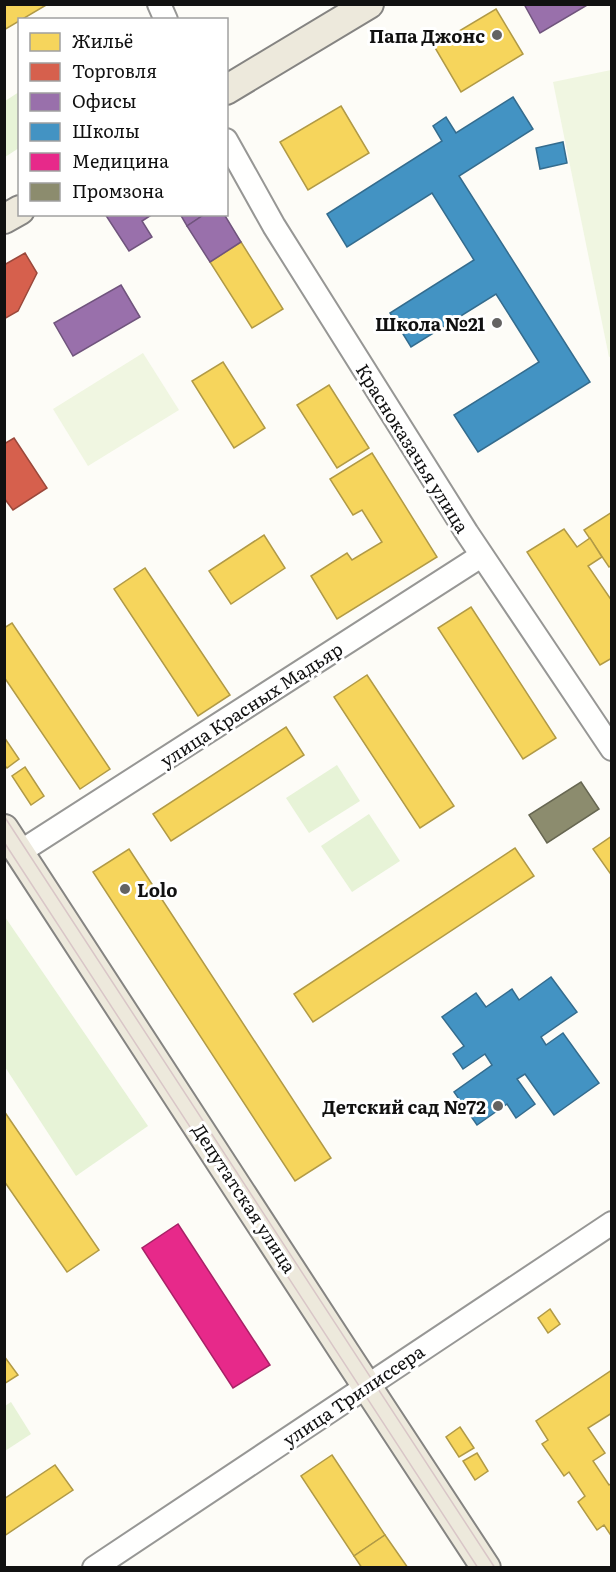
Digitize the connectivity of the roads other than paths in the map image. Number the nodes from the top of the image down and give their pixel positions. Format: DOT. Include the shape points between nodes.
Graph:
graph roads {
  1 [pos="159,4"];
  2 [pos="369,4"];
  3 [pos="165,18"];
  4 [pos="228,89"];
  5 [pos="228,144"];
  6 [pos="18,211"];
  7 [pos="4,219"];
  8 [pos="481,556"];
  9 [pos="612,749"];
  10 [pos="4,829"];
  11 [pos="20,852"];
  12 [pos="612,1223"];
  13 [pos="367,1386"];
  14 [pos="94,1568"];
  15 [pos="486,1568"];
  1 -- 3 [label="street"];
  2 -- 4 [label="main road"];
  5 -- 8 [label="street, Красноказачья улица" via="274,226"];
  6 -- 7 [label="main road"];
  8 -- 9 [label="street, Красноказачья улица"];
  8 -- 11 [label="street, улица Красных Мадьяр"];
  10 -- 11 [label="main road, Депутатская улица"];
  11 -- 13 [label="main road, Депутатская улица"];
  12 -- 13 [label="street, улица Трилиссера"];
  13 -- 14 [label="street, улица Трилиссера"];
  13 -- 15 [label="main road, Депутатская улица"];
}
